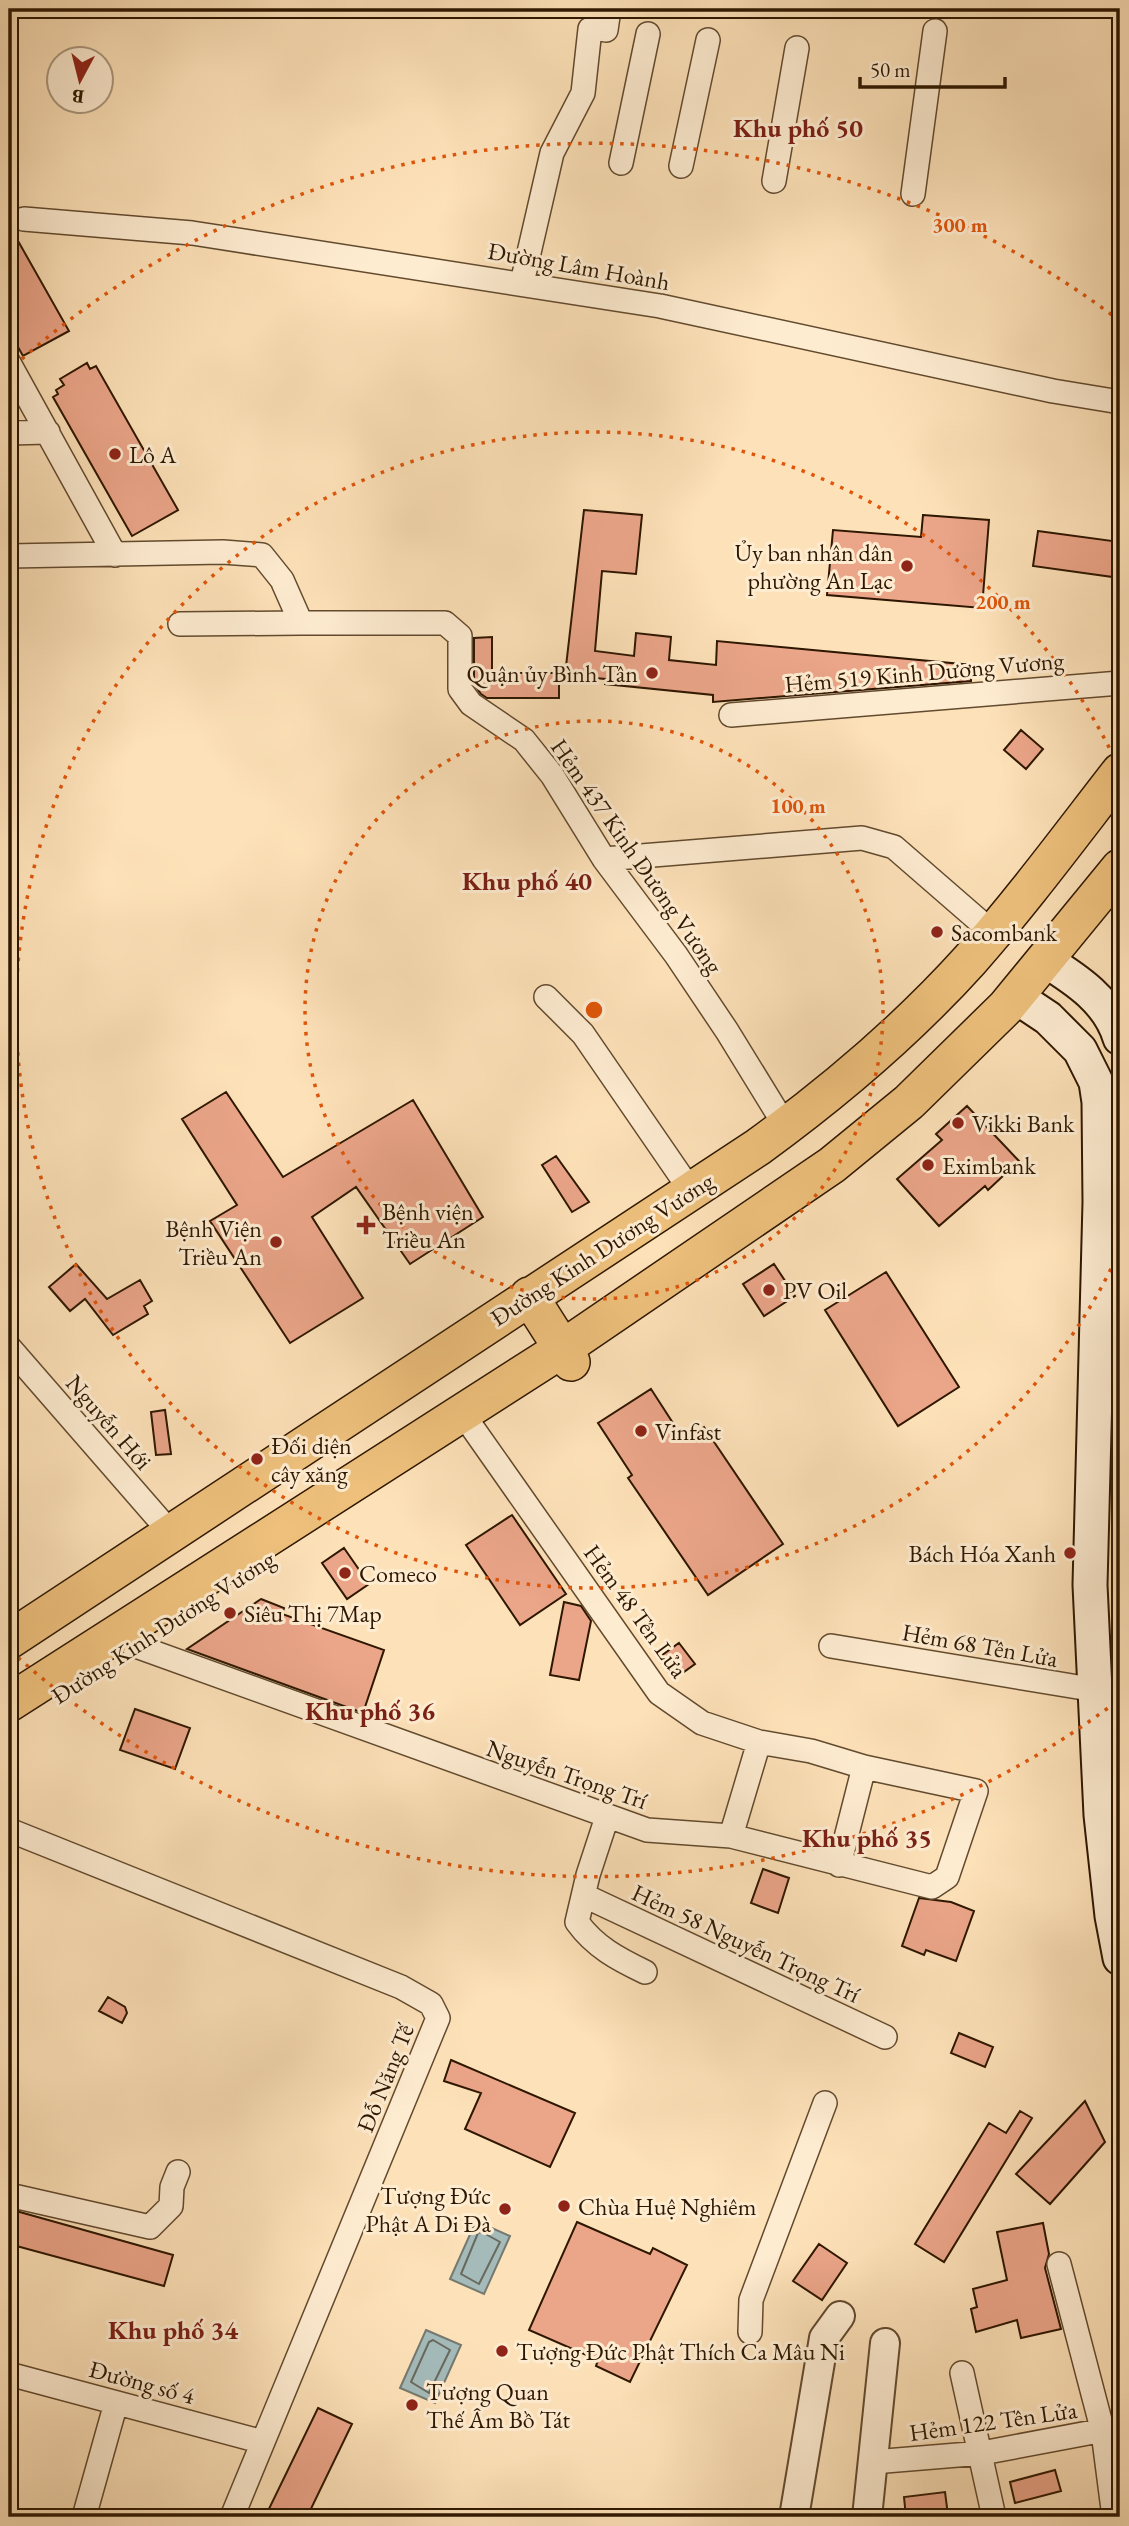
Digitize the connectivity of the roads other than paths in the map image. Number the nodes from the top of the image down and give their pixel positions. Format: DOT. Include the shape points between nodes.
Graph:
graph roads {
  1 [pos="601,23"];
  2 [pos="935,31"];
  3 [pos="648,34"];
  4 [pos="708,40"];
  5 [pos="797,48"];
  6 [pos="621,163"];
  7 [pos="681,166"];
  8 [pos="774,181"];
  9 [pos="913,194"];
  10 [pos="24,219"];
  11 [pos="522,284"];
  12 [pos="9,363"];
  13 [pos="1120,402"];
  14 [pos="48,432"];
  15 [pos="9,433"];
  16 [pos="115,555"];
  17 [pos="9,556"];
  18 [pos="301,623"];
  19 [pos="180,624"];
  20 [pos="1120,683"];
  21 [pos="732,715"];
  22 [pos="1120,772"];
  23 [pos="1120,809"];
  24 [pos="604,859"];
  25 [pos="1120,868"];
  26 [pos="1018,946"];
  27 [pos="991,977"];
  28 [pos="546,997"];
  29 [pos="1120,1038"];
  30 [pos="786,1127"];
  31 [pos="691,1191"];
  32 [pos="536,1306"];
  33 [pos="9,1347"];
  34 [pos="566,1356"];
  35 [pos="467,1420"];
  36 [pos="170,1531"];
  37 [pos="50,1626"];
  38 [pos="9,1640"];
  39 [pos="122,1640"];
  40 [pos="831,1646"];
  41 [pos="9,1666"];
  42 [pos="1108,1692"];
  43 [pos="9,1703"];
  44 [pos="9,1728"];
  45 [pos="759,1742"];
  46 [pos="864,1766"];
  47 [pos="976,1791"];
  48 [pos="607,1816"];
  49 [pos="9,1829"];
  50 [pos="731,1836"];
  51 [pos="839,1865"];
  52 [pos="585,1896"];
  53 [pos="1120,1958"];
  54 [pos="645,1972"];
  55 [pos="885,2038"];
  56 [pos="825,2103"];
  57 [pos="178,2172"];
  58 [pos="9,2195"];
  59 [pos="1059,2264"];
  60 [pos="840,2316"];
  61 [pos="750,2332"];
  62 [pos="885,2343"];
  63 [pos="962,2373"];
  64 [pos="9,2374"];
  65 [pos="116,2403"];
  66 [pos="1112,2430"];
  67 [pos="262,2442"];
  68 [pos="982,2453"];
  69 [pos="873,2462"];
  70 [pos="84,2517"];
  71 [pos="232,2517"];
  72 [pos="794,2517"];
  73 [pos="867,2517"];
  74 [pos="994,2517"];
  75 [pos="1114,2517"];
  1 -- 11 [label="street" via="583,93 551,153"];
  2 -- 9 [label="street"];
  3 -- 6 [label="street"];
  4 -- 7 [label="street"];
  5 -- 8 [label="street"];
  10 -- 11 [label="street, Đường Lâm Hoành" via="192,233"];
  11 -- 13 [label="street, Đường Lâm Hoành" via="660,306"];
  12 -- 14 [label="street"];
  14 -- 15 [label="street"];
  14 -- 16 [label="street"];
  16 -- 17 [label="street"];
  16 -- 18 [label="street" via="262,555 282,580"];
  18 -- 19 [label="street"];
  18 -- 24 [label="street, Hẻm 437 Kinh Dương Vương" via="445,623 460,636 460,689 471,704 524,740 552,775"];
  20 -- 21 [label="street, Hẻm 519 Kinh Dương Vương"];
  22 -- 26 [label="main road, Đường Kinh Dương Vương"];
  23 -- 26 [label="main road, Đường Kinh Dương Vương"];
  24 -- 26 [label="street" via="862,838 894,847 978,922"];
  24 -- 30 [label="street, Hẻm 437 Kinh Dương Vương" via="676,955"];
  25 -- 26 [label="main road, Đường Kinh Dương Vương"];
  26 -- 27 [label="main road, Đường Kinh Dương Vương"];
  26 -- 27 [label="main road, Đường Kinh Dương Vương"];
  26 -- 29 [label="main road" via="1078,981 1112,1019"];
  27 -- 30 [label="main road, Đường Kinh Dương Vương" via="892,1040"];
  27 -- 32 [label="main road, Đường Kinh Dương Vương" via="880,1083 821,1130"];
  27 -- 34 [label="main road, Đường Kinh Dương Vương" via="984,1027 909,1102 832,1165"];
  27 -- 42 [label="main road" via="1048,1018 1080,1050 1097,1082 1100,1202 1090,1573"];
  28 -- 31 [label="street" via="583,1034"];
  30 -- 31 [label="main road, Đường Kinh Dương Vương"];
  31 -- 32 [label="main road, Đường Kinh Dương Vương"];
  32 -- 34 [label="main road"];
  32 -- 36 [label="main road, Đường Kinh Dương Vương"];
  32 -- 37 [label="main road, Đường Kinh Dương Vương"];
  33 -- 36 [label="street, Nguyễn Hới"];
  34 -- 35 [label="main road, Đường Kinh Dương Vương"];
  35 -- 39 [label="main road, Đường Kinh Dương Vương"];
  35 -- 45 [label="street, Hẻm 48 Tên Lửa" via="659,1693 702,1723"];
  36 -- 37 [label="main road, Đường Kinh Dương Vương"];
  37 -- 38 [label="main road, Đường Kinh Dương Vương"];
  37 -- 41 [label="main road, Đường Kinh Dương Vương"];
  39 -- 43 [label="main road, Đường Kinh Dương Vương"];
  39 -- 44 [label="main road, Đường Kinh Dương Vương"];
  39 -- 48 [label="street, Nguyễn Trọng Trí"];
  40 -- 42 [label="street, Hẻm 68 Tên Lửa"];
  42 -- 53 [label="main road" via="1101,1815"];
  45 -- 46 [label="street, Hẻm 48 Tên Lửa"];
  45 -- 50 [label="street"];
  46 -- 47 [label="street, Hẻm 48 Tên Lửa"];
  46 -- 51 [label="street"];
  47 -- 51 [label="street, Nguyễn Trọng Trí" via="947,1877 932,1887"];
  48 -- 50 [label="street, Nguyễn Trọng Trí" via="647,1830"];
  48 -- 52 [label="street"];
  49 -- 67 [label="street, Đỗ Năng Tế" via="401,1987 431,2004 438,2018"];
  50 -- 51 [label="street, Nguyễn Trọng Trí"];
  52 -- 54 [label="street" via="577,1922 588,1937 614,1958"];
  52 -- 55 [label="street, Hẻm 58 Nguyễn Trọng Trí"];
  56 -- 61 [label="street" via="751,2300"];
  57 -- 58 [label="street" via="171,2206 150,2227"];
  59 -- 66 [label="street"];
  60 -- 72 [label="street" via="824,2338"];
  62 -- 69 [label="street"];
  63 -- 68 [label="street"];
  64 -- 65 [label="street, Đường số 4"];
  65 -- 67 [label="street, Đường số 4"];
  65 -- 70 [label="street"];
  66 -- 68 [label="street, Hẻm 122 Tên Lửa"];
  66 -- 75 [label="street"];
  67 -- 71 [label="street, Đỗ Năng Tế"];
  68 -- 69 [label="street, Hẻm 122 Tên Lửa"];
  68 -- 74 [label="street"];
  69 -- 73 [label="street"];
}
